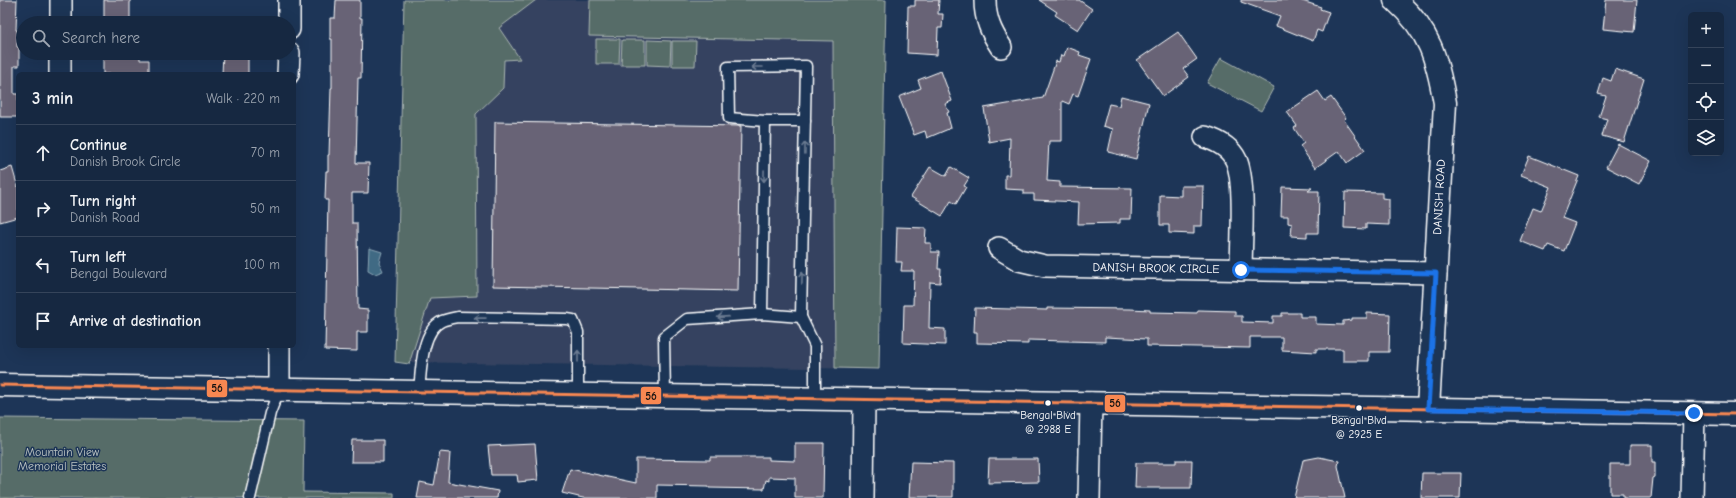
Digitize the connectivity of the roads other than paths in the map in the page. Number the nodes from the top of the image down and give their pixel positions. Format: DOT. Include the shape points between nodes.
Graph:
graph roads {
  1 [pos="61,0"];
  2 [pos="290,0"];
  3 [pos="985,0"];
  4 [pos="1395,0"];
  5 [pos="60,16"];
  6 [pos="289,16"];
  7 [pos="1002,47"];
  8 [pos="60,60"];
  9 [pos="289,60"];
  10 [pos="60,72"];
  11 [pos="288,72"];
  12 [pos="765,121"];
  13 [pos="805,121"];
  14 [pos="1205,137"];
  15 [pos="999,248"];
  16 [pos="1241,270"];
  17 [pos="1436,273"];
  18 [pos="762,314"];
  19 [pos="802,317"];
  20 [pos="280,348"];
  21 [pos="0,385"];
  22 [pos="279,390"];
  23 [pos="419,392"];
  24 [pos="578,395"];
  25 [pos="665,396"];
  26 [pos="815,398"];
  27 [pos="864,400"];
  28 [pos="1091,403"];
  29 [pos="1428,409"];
  30 [pos="1694,413"];
  31 [pos="1736,414"];
  32 [pos="250,498"];
  33 [pos="863,498"];
  34 [pos="1089,498"];
  35 [pos="1692,498"];
  1 -- 5 [label="street"];
  2 -- 6 [label="street"];
  3 -- 7 [label="street" via="990,31"];
  4 -- 17 [label="main road, DANISH ROAD" via="1410,13 1423,30 1440,75 1445,102"];
  8 -- 10 [label="street"];
  9 -- 11 [label="street"];
  12 -- 13 [label="lane"];
  13 -- 12 [label="lane, one-way" via="806,66 728,67 729,118"];
  12 -- 18 [label="lane, one-way"];
  19 -- 13 [label="lane, one-way"];
  14 -- 16 [label="street" via="1222,142 1236,159 1241,180"];
  15 -- 16 [label="street, DANISH BROOK CIRCLE" via="1019,260 1045,266"];
  16 -- 17 [label="street, DANISH BROOK CIRCLE"];
  17 -- 29 [label="main road, DANISH ROAD"];
  18 -- 19 [label="lane"];
  18 -- 25 [label="lane, one-way" via="687,319 664,337"];
  19 -- 26 [label="lane" via="815,346"];
  20 -- 22 [label="street"];
  21 -- 22 [label="main road"];
  22 -- 23 [label="main road"];
  22 -- 32 [label="lane" via="270,413"];
  23 -- 24 [label="main road"];
  24 -- 23 [label="lane, one-way" via="578,332 573,320 567,319 451,318 442,321 434,327 428,338 423,355"];
  24 -- 25 [label="main road"];
  25 -- 26 [label="main road"];
  26 -- 27 [label="main road"];
  27 -- 28 [label="main road"];
  27 -- 33 [label="street"];
  28 -- 29 [label="main road"];
  28 -- 34 [label="street"];
  29 -- 30 [label="main road"];
  30 -- 31 [label="main road"];
  30 -- 35 [label="street"];
}
